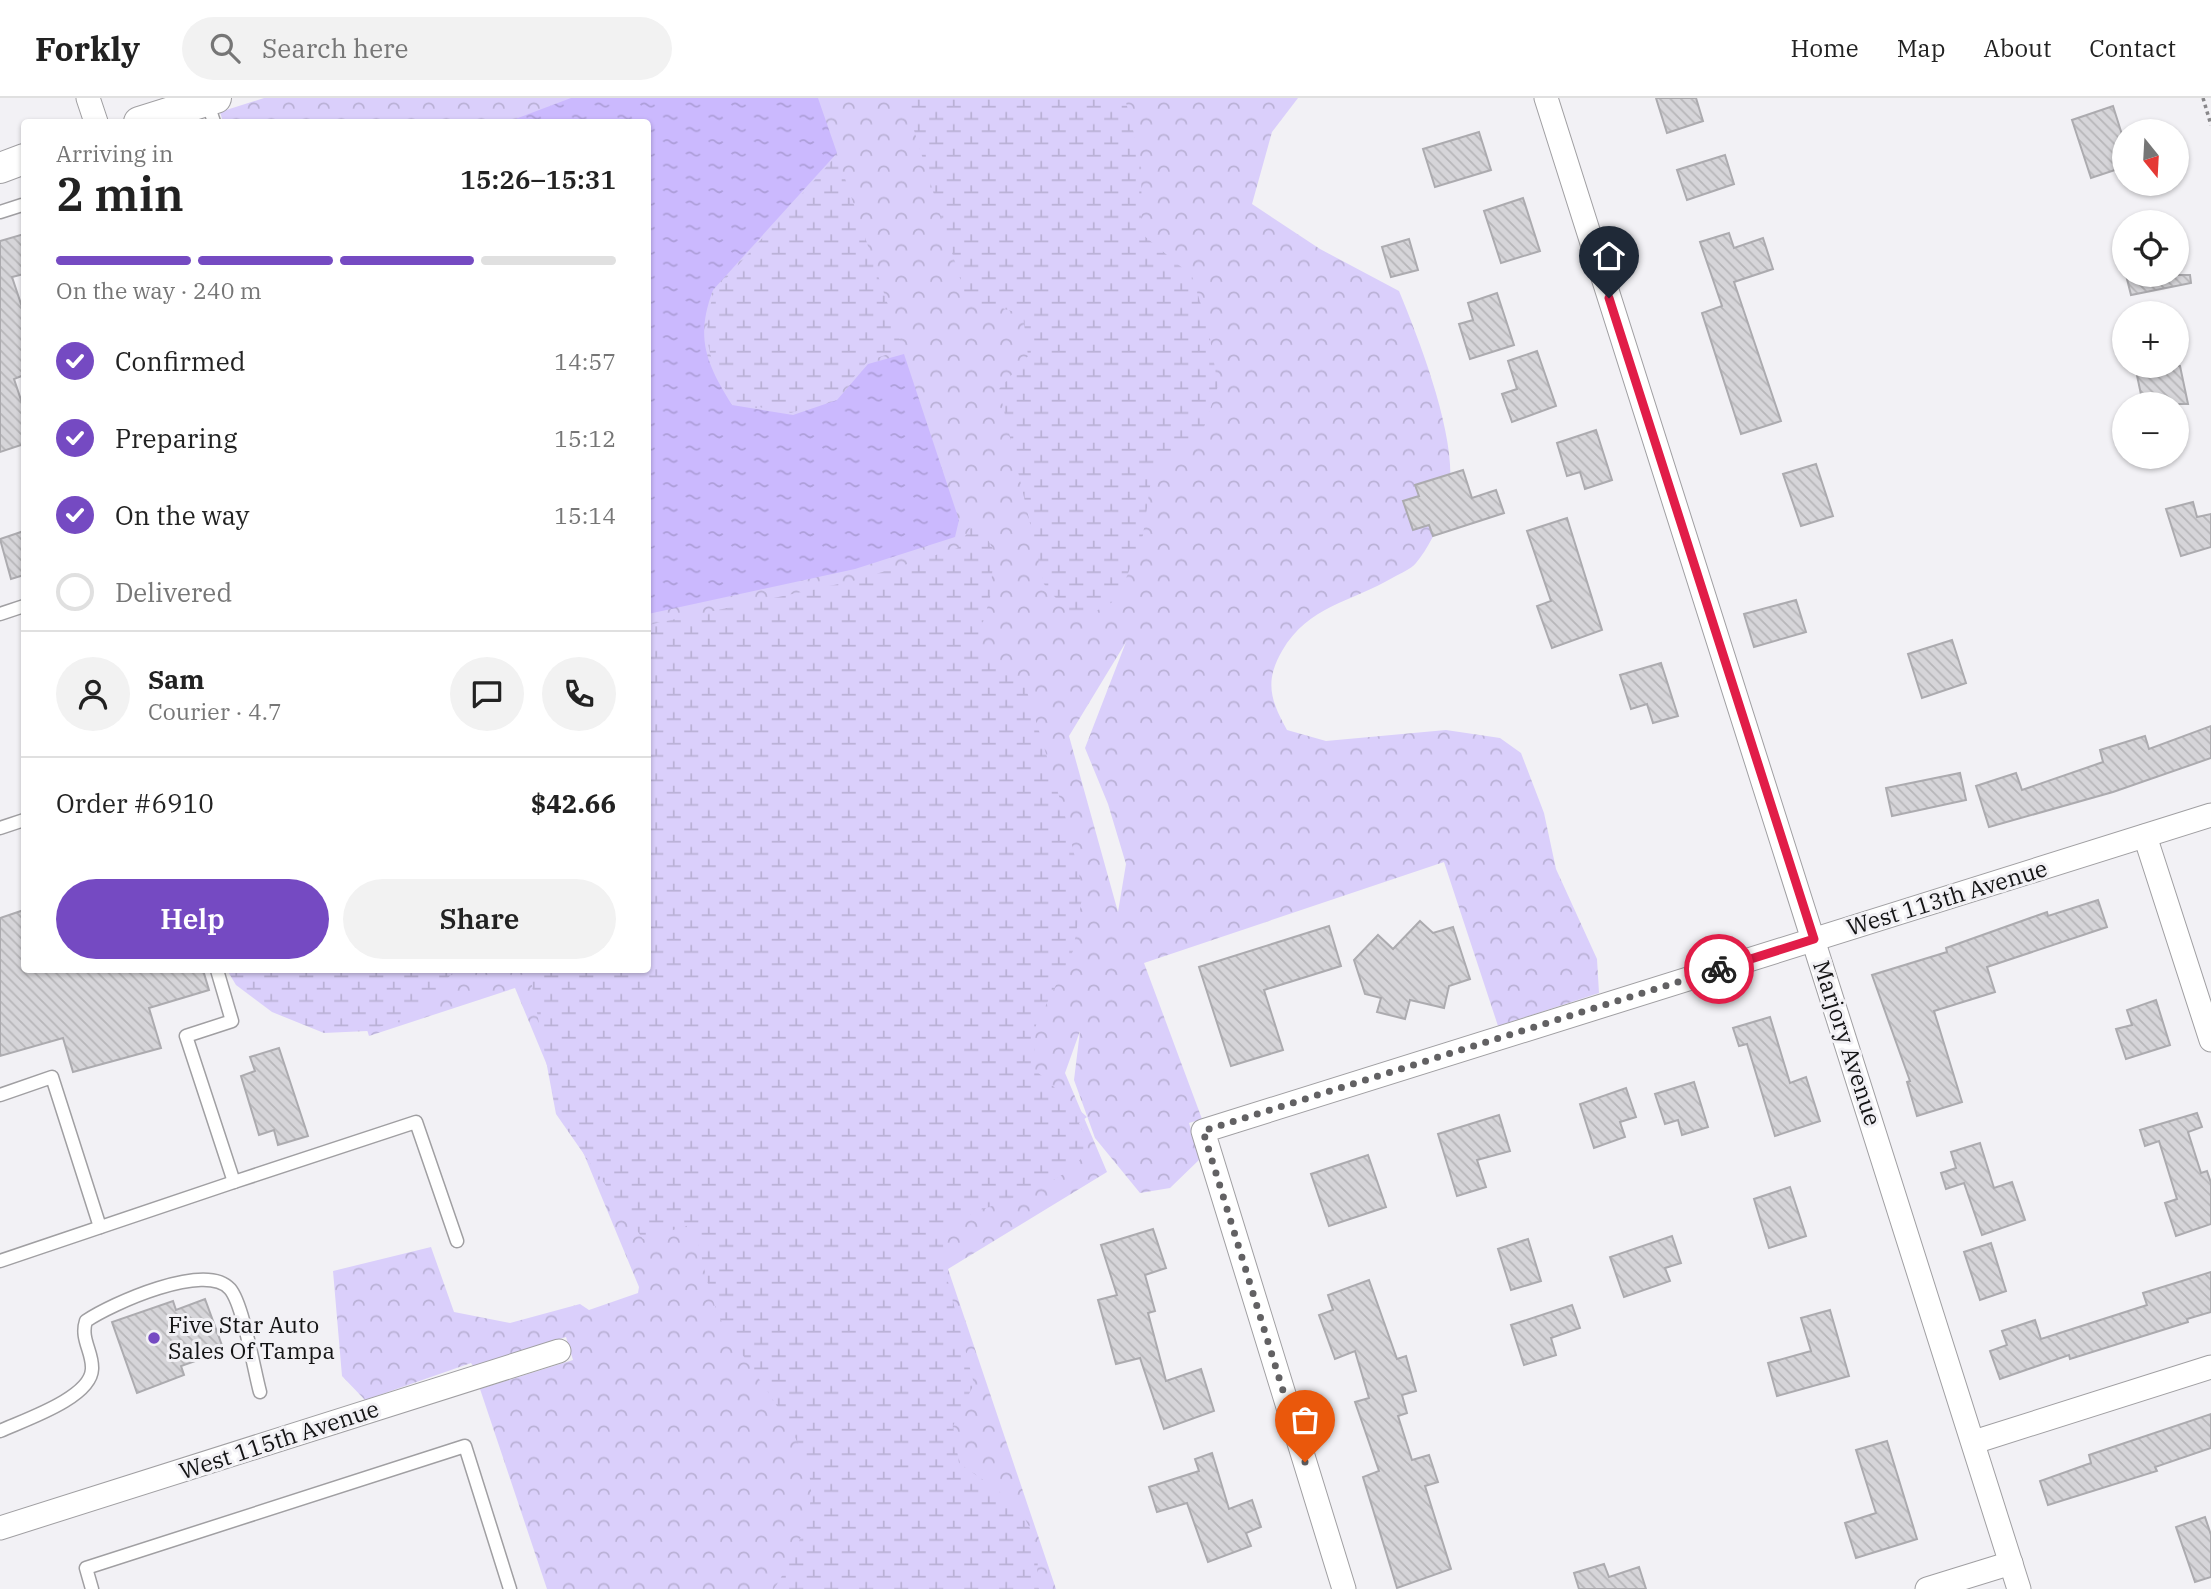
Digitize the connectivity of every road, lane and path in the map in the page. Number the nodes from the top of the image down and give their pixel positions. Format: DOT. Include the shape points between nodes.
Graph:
graph roads {
  1 [pos="88,98"];
  2 [pos="1546,98"];
  3 [pos="2203,98"];
  4 [pos="212,107"];
  5 [pos="95,119"];
  6 [pos="154,119"];
  7 [pos="2211,125"];
  8 [pos="21,160"];
  9 [pos="0,167"];
  10 [pos="21,205"];
  11 [pos="0,212"];
  12 [pos="21,607"];
  13 [pos="0,614"];
  14 [pos="2211,815"];
  15 [pos="21,821"];
  16 [pos="0,828"];
  17 [pos="2145,836"];
  18 [pos="1814,939"];
  19 [pos="218,973"];
  20 [pos="2211,1040"];
  21 [pos="0,1095"];
  22 [pos="234,1182"];
  23 [pos="100,1227"];
  24 [pos="457,1241"];
  25 [pos="0,1261"];
  26 [pos="559,1351"];
  27 [pos="2211,1367"];
  28 [pos="260,1392"];
  29 [pos="0,1431"];
  30 [pos="1975,1442"];
  31 [pos="0,1528"];
  32 [pos="2011,1563"];
  33 [pos="92,1589"];
  34 [pos="510,1589"];
  35 [pos="1344,1589"];
  36 [pos="1927,1589"];
  37 [pos="2019,1589"];
  1 -- 5 [label="street"];
  2 -- 18 [label="street, Marjory Avenue"];
  3 -- 7 [label="path"];
  4 -- 6 [label="street"];
  8 -- 9 [label="street"];
  10 -- 11 [label="lane"];
  12 -- 13 [label="lane"];
  14 -- 17 [label="street, West 113th Avenue"];
  15 -- 16 [label="lane"];
  17 -- 18 [label="street, West 113th Avenue"];
  17 -- 20 [label="street"];
  18 -- 30 [label="street, Marjory Avenue"];
  18 -- 35 [label="street, West 113th Avenue" via="1203,1131"];
  19 -- 22 [label="lane" via="232,1021 186,1036"];
  21 -- 23 [label="lane" via="52,1077"];
  22 -- 23 [label="lane"];
  22 -- 24 [label="lane" via="416,1122"];
  23 -- 25 [label="lane"];
  26 -- 31 [label="street, West 115th Avenue"];
  27 -- 30 [label="street"];
  28 -- 29 [label="lane" via="230,1289 215,1279 190,1280 114,1305 86,1321 82,1331 93,1370 87,1387"];
  30 -- 32 [label="street, Marjory Avenue"];
  32 -- 36 [label="street"];
  32 -- 37 [label="street, Marjory Avenue"];
  33 -- 34 [label="lane" via="86,1568 465,1446"];
}
